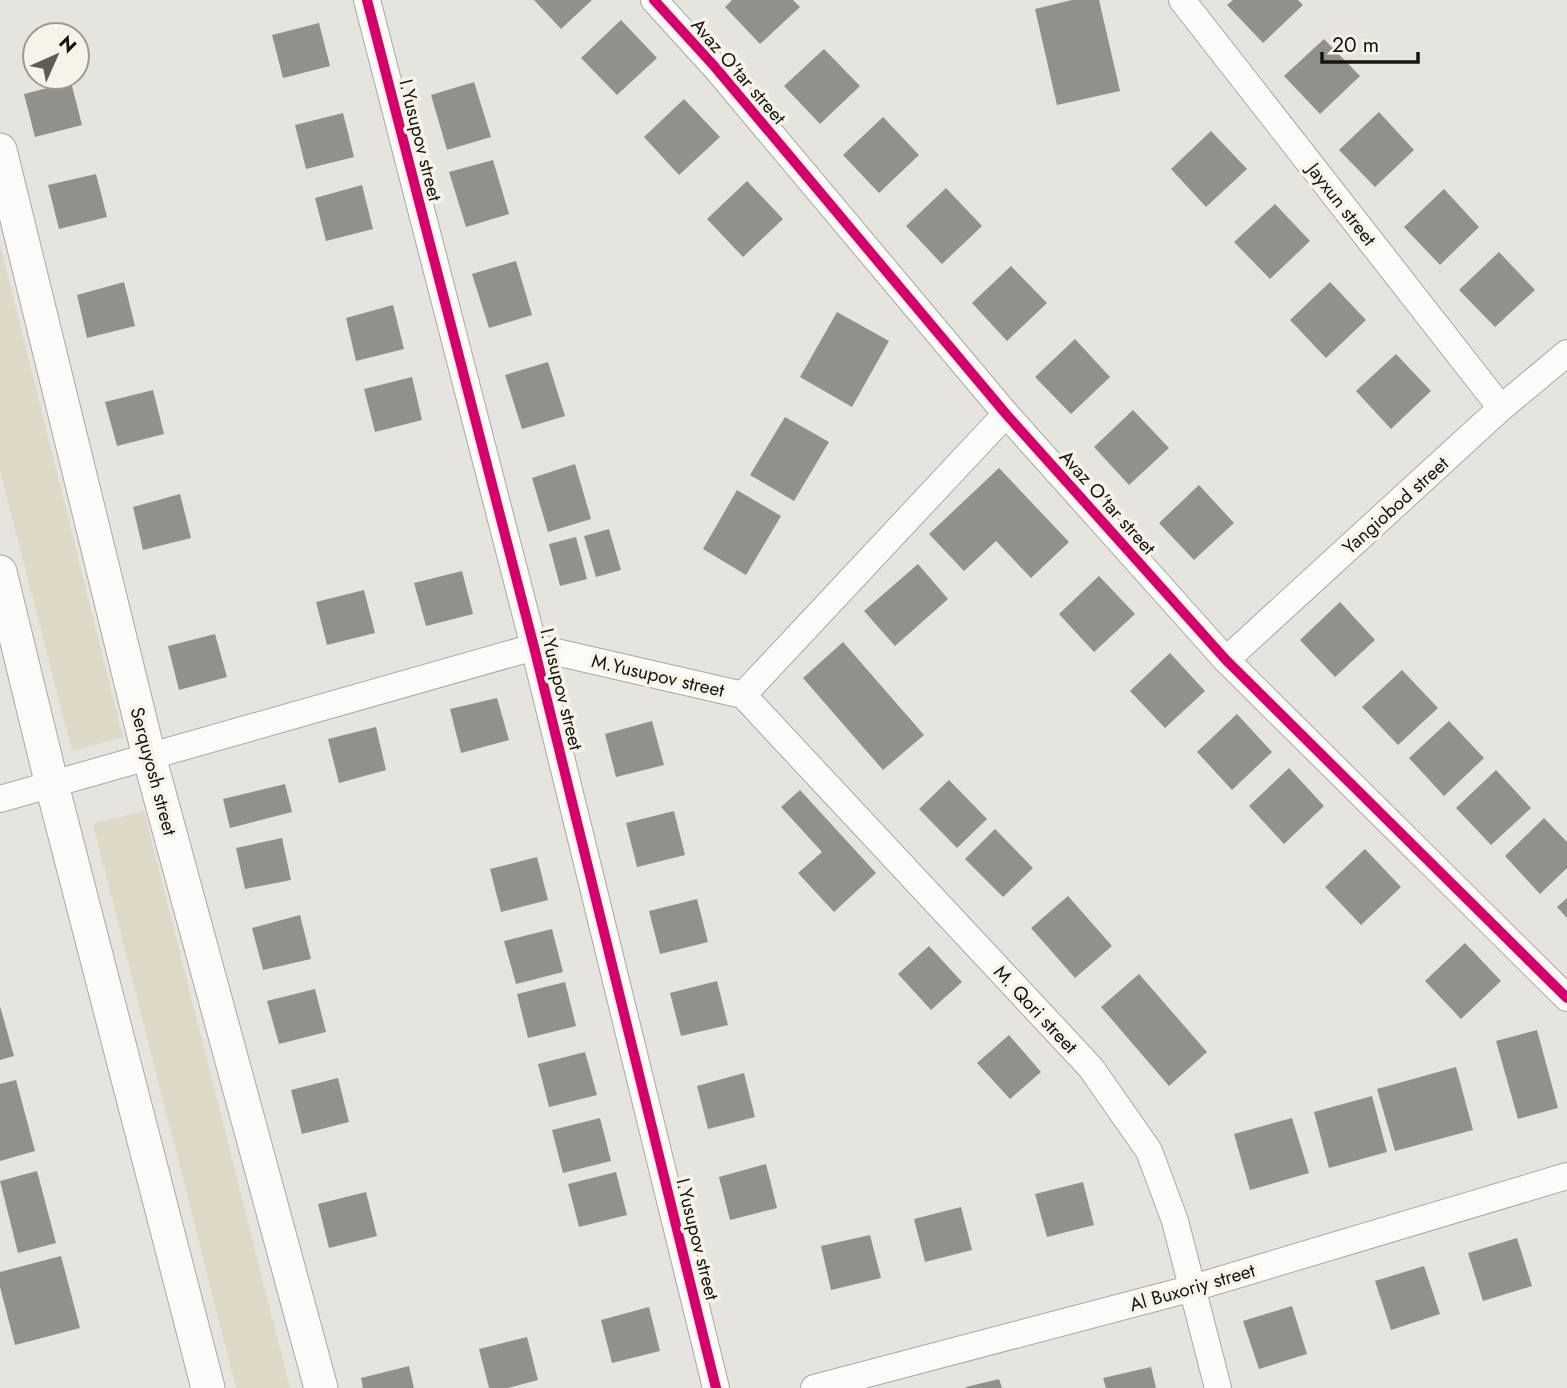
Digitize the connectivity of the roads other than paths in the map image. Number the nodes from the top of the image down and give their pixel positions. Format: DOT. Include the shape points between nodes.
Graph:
graph roads {
  1 [pos="367,0"];
  2 [pos="654,0"];
  3 [pos="1182,0"];
  4 [pos="0,150"];
  5 [pos="1567,353"];
  6 [pos="1501,408"];
  7 [pos="1006,414"];
  8 [pos="0,572"];
  9 [pos="534,647"];
  10 [pos="1226,660"];
  11 [pos="743,695"];
  12 [pos="149,756"];
  13 [pos="52,785"];
  14 [pos="0,799"];
  15 [pos="1567,998"];
  16 [pos="1567,1176"];
  17 [pos="1193,1288"];
  18 [pos="208,1388"];
  19 [pos="321,1388"];
  20 [pos="716,1388"];
  21 [pos="814,1388"];
  22 [pos="1218,1388"];
  1 -- 9 [label="street, I.Yusupov street"];
  2 -- 7 [label="street, Avaz O'tar street"];
  3 -- 6 [label="street, Jayxun street"];
  4 -- 12 [label="street, Serquyosh street"];
  5 -- 6 [label="street, Yangiobod street"];
  6 -- 10 [label="street, Yangiobod street"];
  7 -- 10 [label="street, Avaz O'tar street"];
  7 -- 11 [label="street, M.Yusupov street"];
  8 -- 13 [label="street"];
  9 -- 11 [label="street, M.Yusupov street"];
  9 -- 12 [label="street, M.Yusupov street"];
  9 -- 20 [label="street, I.Yusupov street"];
  10 -- 15 [label="street, Avaz O'tar street"];
  11 -- 17 [label="street, M. Qori street" via="1091,1068 1149,1151"];
  12 -- 13 [label="street, M.Yusupov street"];
  12 -- 19 [label="street, Serquyosh street"];
  13 -- 14 [label="street, M.Yusupov street"];
  13 -- 18 [label="street"];
  16 -- 17 [label="street, Al Buxoriy street"];
  17 -- 21 [label="street, Al Buxoriy street"];
  17 -- 22 [label="street, M. Qori street"];
}
